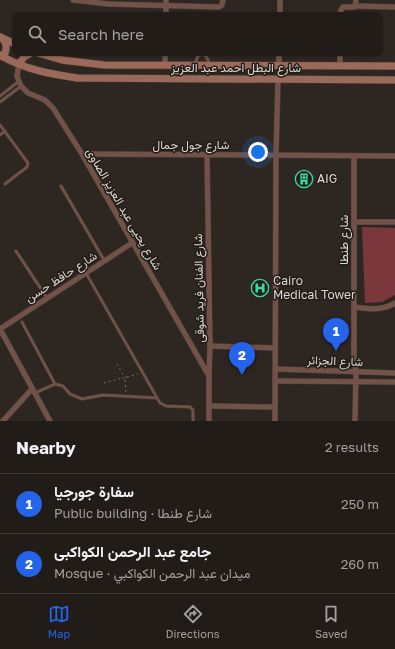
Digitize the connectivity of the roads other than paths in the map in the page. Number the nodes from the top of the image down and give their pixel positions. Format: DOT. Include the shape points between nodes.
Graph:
graph roads {
  1 [pos="73,0"];
  2 [pos="280,0"];
  3 [pos="356,0"];
  4 [pos="109,2"];
  5 [pos="166,3"];
  6 [pos="222,3"];
  7 [pos="356,6"];
  8 [pos="395,7"];
  9 [pos="280,12"];
  10 [pos="341,12"];
  11 [pos="1,37"];
  12 [pos="12,42"];
  13 [pos="2,56"];
  14 [pos="26,56"];
  15 [pos="48,56"];
  16 [pos="165,56"];
  17 [pos="198,56"];
  18 [pos="206,56"];
  19 [pos="279,56"];
  20 [pos="340,56"];
  21 [pos="19,64"];
  22 [pos="195,65"];
  23 [pos="210,65"];
  24 [pos="279,65"];
  25 [pos="165,66"];
  26 [pos="340,66"];
  27 [pos="395,66"];
  28 [pos="278,79"];
  29 [pos="395,80"];
  30 [pos="19,84"];
  31 [pos="0,96"];
  32 [pos="0,102"];
  33 [pos="0,125"];
  34 [pos="5,131"];
  35 [pos="0,135"];
  36 [pos="82,154"];
  37 [pos="207,155"];
  38 [pos="276,155"];
  39 [pos="354,156"];
  40 [pos="395,156"];
  41 [pos="5,184"];
  42 [pos="61,186"];
  43 [pos="354,222"];
  44 [pos="395,222"];
  45 [pos="132,243"];
  46 [pos="16,251"];
  47 [pos="105,260"];
  48 [pos="86,273"];
  49 [pos="47,298"];
  50 [pos="395,303"];
  51 [pos="354,307"];
  52 [pos="22,322"];
  53 [pos="0,329"];
  54 [pos="210,346"];
  55 [pos="275,348"];
  56 [pos="275,369"];
  57 [pos="356,372"];
  58 [pos="395,373"];
  59 [pos="208,376"];
  60 [pos="275,381"];
  61 [pos="356,382"];
  62 [pos="395,382"];
  63 [pos="55,384"];
  64 [pos="34,391"];
  65 [pos="157,398"];
  66 [pos="210,406"];
  67 [pos="275,407"];
  68 [pos="3,421"];
  69 [pos="50,421"];
  70 [pos="193,421"];
  71 [pos="209,421"];
  72 [pos="275,421"];
  73 [pos="355,421"];
  1 -- 4 [label="street"];
  2 -- 9 [label="street"];
  3 -- 7 [label="street"];
  4 -- 5 [label="street"];
  5 -- 6 [label="street" via="219,7"];
  7 -- 8 [label="street"];
  7 -- 10 [label="street" via="343,7"];
  11 -- 12 [label="main road"];
  11 -- 13 [label="main road" via="6,44"];
  13 -- 21 [label="main road, شارع البطل احمد عبد العزيز"];
  14 -- 21 [label="main road"];
  15 -- 25 [label="main road, شارع البطل احمد عبد العزيز" via="79,63"];
  16 -- 25 [label="street"];
  17 -- 22 [label="lane"];
  18 -- 23 [label="lane"];
  19 -- 24 [label="street"];
  20 -- 26 [label="street"];
  21 -- 28 [label="main road, شارع البطل احمد عبد العزيز" via="77,78"];
  21 -- 30 [label="street"];
  22 -- 23 [label="main road, شارع البطل احمد عبد العزيز"];
  22 -- 25 [label="main road, شارع البطل احمد عبد العزيز"];
  23 -- 24 [label="main road, شارع البطل احمد عبد العزيز"];
  24 -- 26 [label="main road, شارع البطل احمد عبد العزيز"];
  24 -- 28 [label="main road"];
  26 -- 27 [label="main road, شارع البطل احمد عبد العزيز"];
  28 -- 29 [label="main road, شارع البطل احمد عبد العزيز"];
  28 -- 38 [label="street"];
  30 -- 31 [label="lane"];
  30 -- 32 [label="lane"];
  30 -- 36 [label="street, شارع يحيى عبد العزيز الصاوى" via="28,93 50,104"];
  33 -- 34 [label="lane"];
  34 -- 35 [label="lane"];
  34 -- 41 [label="lane" via="28,163 27,167"];
  36 -- 37 [label="street, شارع جول جمال"];
  36 -- 45 [label="street, شارع يحيى عبد العزيز الصاوى"];
  37 -- 38 [label="street, شارع جول جمال"];
  37 -- 54 [label="street, شارع الفنان فريد شوقى"];
  38 -- 39 [label="street, شارع جول جمال"];
  38 -- 55 [label="street"];
  39 -- 40 [label="street, شارع جول جمال"];
  39 -- 43 [label="street, شارع طنطا"];
  42 -- 47 [label="lane"];
  43 -- 44 [label="street"];
  43 -- 51 [label="street, شارع طنطا"];
  45 -- 47 [label="street, شارع حافظ حسن"];
  45 -- 59 [label="street, شارع يحيى عبد العزيز الصاوى"];
  46 -- 49 [label="lane"];
  47 -- 48 [label="street, شارع حافظ حسن"];
  48 -- 49 [label="street, شارع حافظ حسن"];
  48 -- 65 [label="lane"];
  49 -- 53 [label="street, شارع حافظ حسن"];
  50 -- 51 [label="street" via="379,309"];
  51 -- 57 [label="street, شارع طنطا"];
  52 -- 63 [label="lane"];
  53 -- 64 [label="street"];
  54 -- 55 [label="street"];
  54 -- 59 [label="street, شارع الفنان فريد شوقى"];
  55 -- 56 [label="street"];
  56 -- 57 [label="street, شارع الجزائر"];
  56 -- 60 [label="street"];
  57 -- 58 [label="street, شارع الجزائر"];
  57 -- 61 [label="street, شارع طنطا"];
  59 -- 66 [label="street, شارع الفنان فريد شوقى"];
  60 -- 61 [label="street, شارع الجزائر"];
  60 -- 67 [label="street"];
  61 -- 62 [label="street, شارع الجزائر"];
  61 -- 73 [label="street, شارع طنطا"];
  63 -- 64 [label="lane"];
  63 -- 65 [label="lane" via="82,399 103,396"];
  64 -- 68 [label="street"];
  64 -- 69 [label="street"];
  65 -- 70 [label="lane" via="164,406 190,407 193,410"];
  66 -- 67 [label="street"];
  66 -- 71 [label="street, شارع الفنان فريد شوقى"];
  67 -- 72 [label="street"];
}
